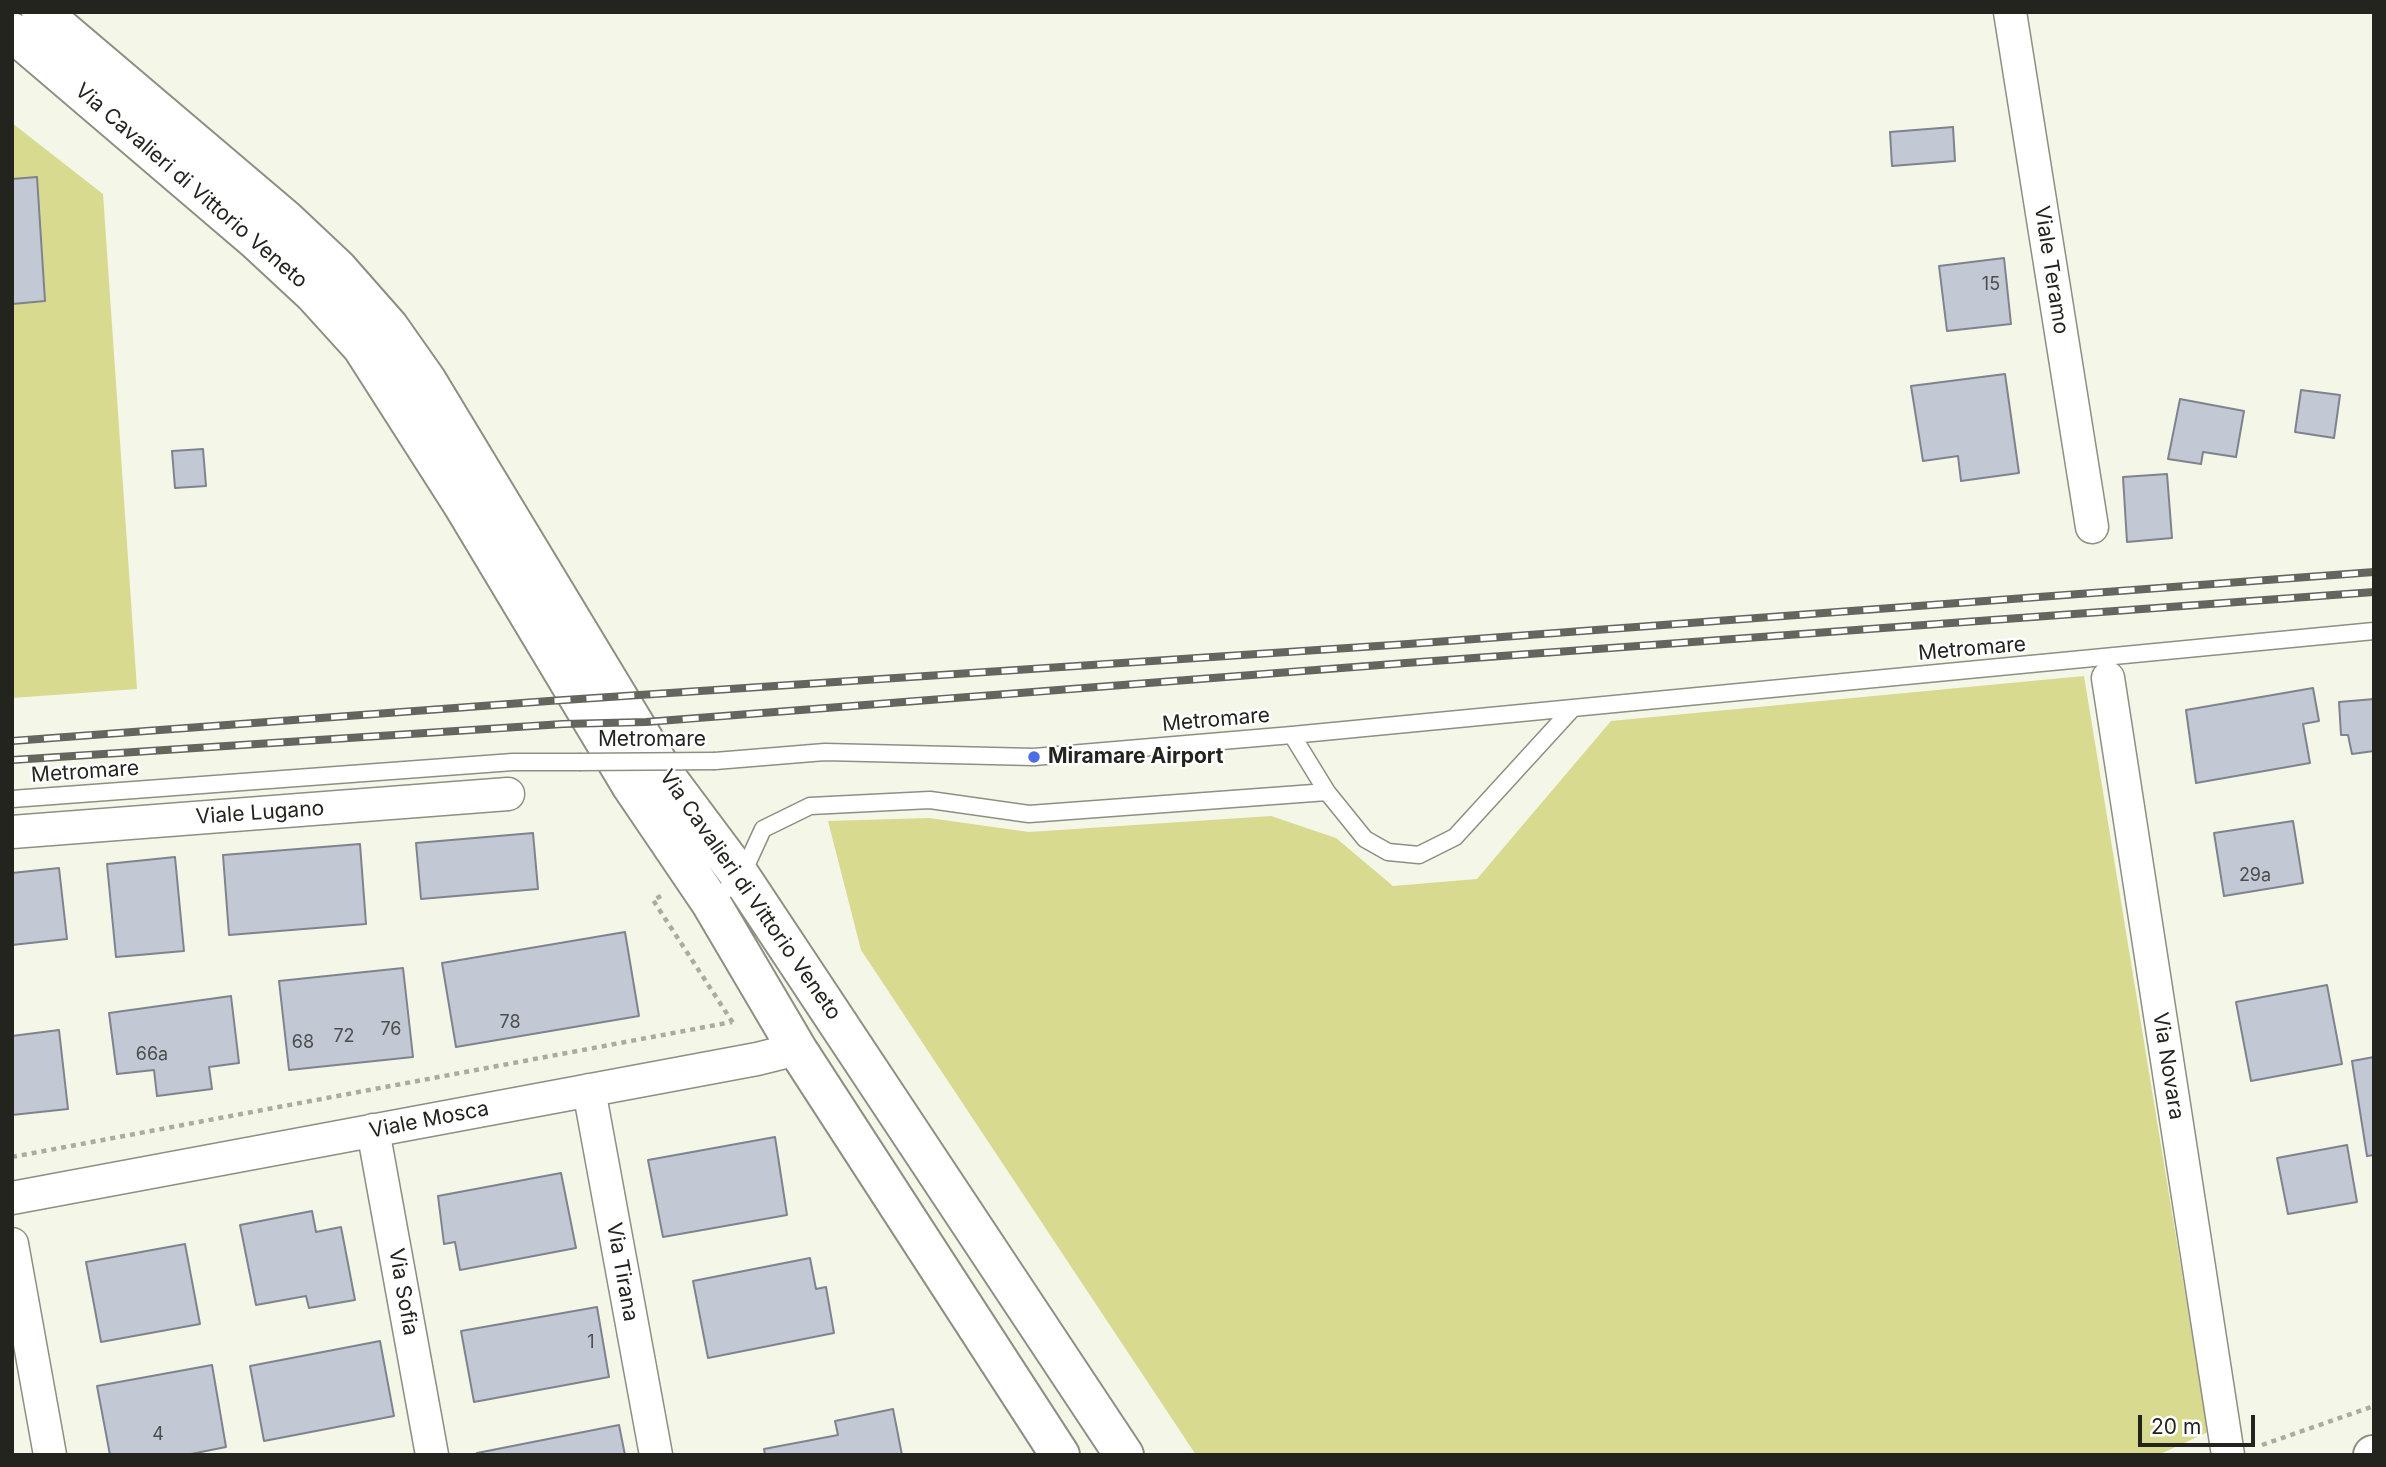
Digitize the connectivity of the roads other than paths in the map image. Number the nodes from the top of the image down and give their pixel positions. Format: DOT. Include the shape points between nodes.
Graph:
graph roads {
  1 [pos="41,12"];
  2 [pos="2010,12"];
  3 [pos="12,32"];
  4 [pos="375,337"];
  5 [pos="2092,527"];
  6 [pos="2374,631"];
  7 [pos="2108,678"];
  8 [pos="1573,708"];
  9 [pos="1292,735"];
  10 [pos="1327,792"];
  11 [pos="508,794"];
  12 [pos="12,799"];
  13 [pos="12,831"];
  14 [pos="741,877"];
  15 [pos="710,904"];
  16 [pos="842,1028"];
  17 [pos="797,1049"];
  18 [pos="589,1090"];
  19 [pos="373,1130"];
  20 [pos="12,1198"];
  21 [pos="12,1244"];
  22 [pos="50,1455"];
  23 [pos="432,1455"];
  24 [pos="656,1455"];
  25 [pos="1060,1455"];
  26 [pos="1125,1455"];
  27 [pos="2228,1455"];
  1 -- 4 [label="street, Via Cavalieri di Vittorio Veneto" via="337,268"];
  2 -- 5 [label="street, Viale Teramo"];
  3 -- 4 [label="street, Via Cavalieri di Vittorio Veneto" via="313,293"];
  4 -- 14 [label="street, Via Cavalieri di Vittorio Veneto" via="428,382 667,778"];
  4 -- 15 [label="street, Via Cavalieri di Vittorio Veneto" via="463,505 631,785"];
  6 -- 8 [label="lane, Metromare"];
  7 -- 27 [label="street, Via Novara"];
  8 -- 9 [label="lane, Metromare"];
  8 -- 10 [label="lane, Metromare" via="1455,837 1419,855 1388,852 1365,838"];
  9 -- 10 [label="lane, Metromare"];
  9 -- 12 [label="lane, Metromare, bridge" via="1034,757 825,752 715,761 513,762"];
  10 -- 14 [label="lane" via="1029,814 930,800 810,806 763,829"];
  11 -- 13 [label="street, Viale Lugano"];
  14 -- 15 [label="lane"];
  14 -- 16 [label="street, Via Cavalieri di Vittorio Veneto"];
  15 -- 17 [label="street, Via Cavalieri di Vittorio Veneto"];
  16 -- 17 [label="street, Viale Mosca"];
  16 -- 26 [label="street, Via Cavalieri di Vittorio Veneto"];
  17 -- 18 [label="street, Viale Mosca"];
  17 -- 25 [label="street, Via Cavalieri di Vittorio Veneto"];
  18 -- 19 [label="street, Viale Mosca"];
  18 -- 24 [label="street, Via Tirana"];
  19 -- 20 [label="street, Viale Mosca"];
  19 -- 23 [label="street, Via Sofia"];
  21 -- 22 [label="street"];
}
